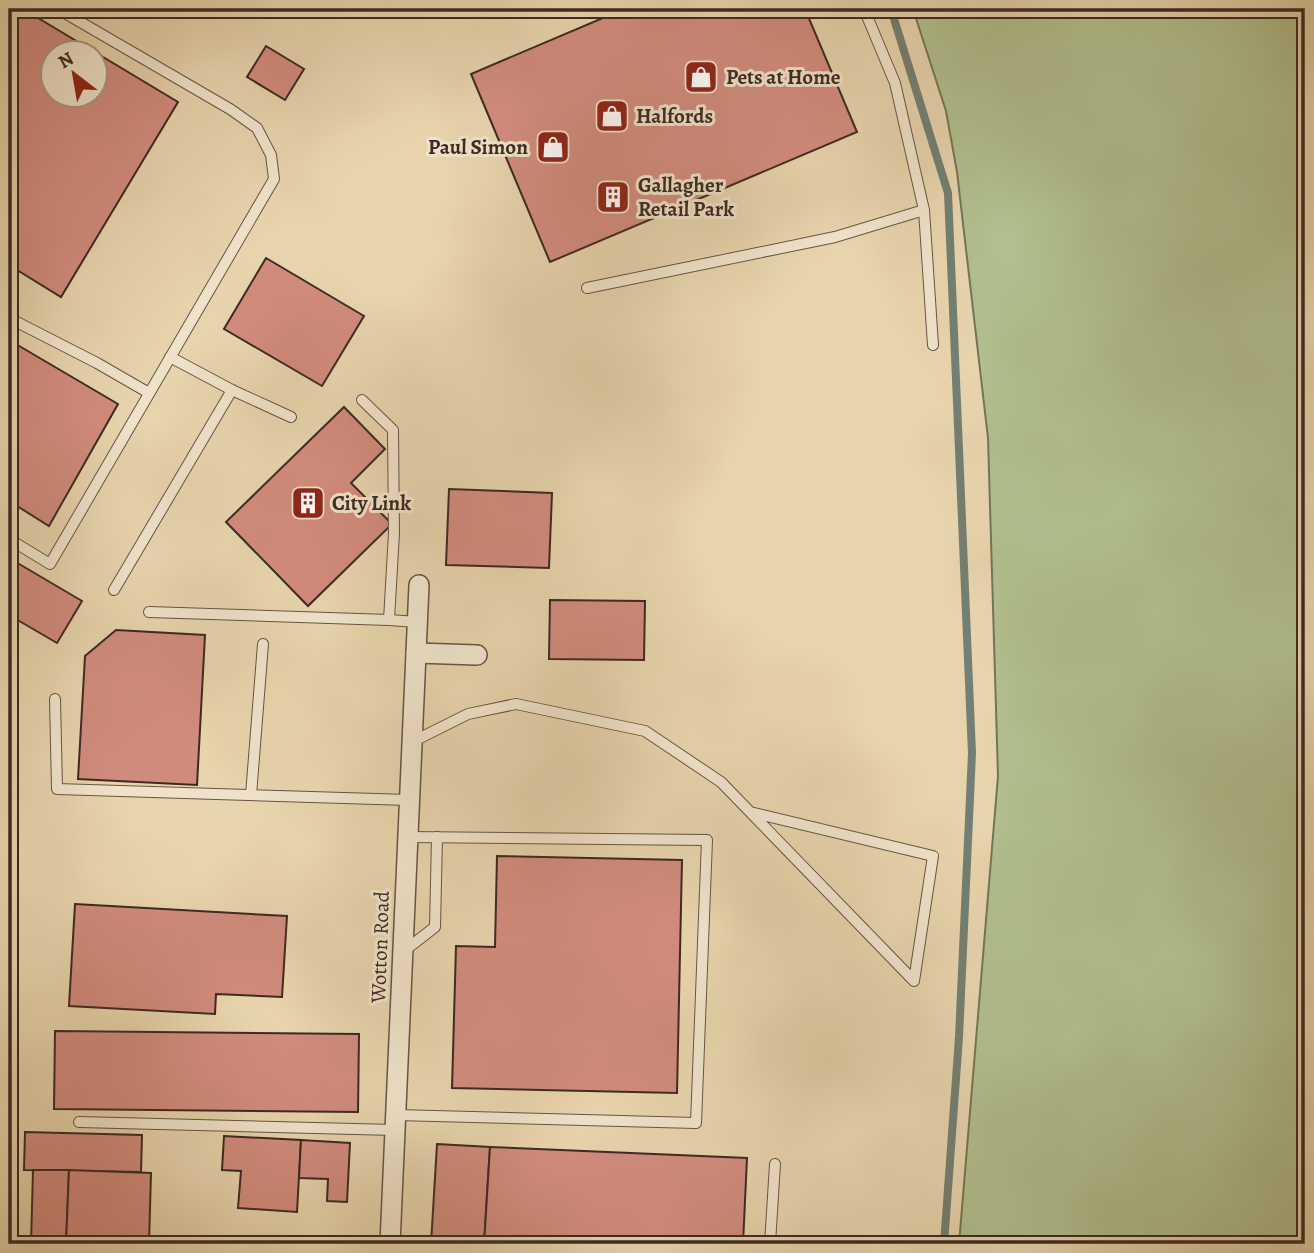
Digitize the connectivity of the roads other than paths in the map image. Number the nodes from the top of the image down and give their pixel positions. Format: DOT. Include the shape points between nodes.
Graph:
graph roads {
  1 [pos="58,9"];
  2 [pos="864,9"];
  3 [pos="924,210"];
  4 [pos="587,288"];
  5 [pos="9,318"];
  6 [pos="933,345"];
  7 [pos="170,357"];
  8 [pos="232,390"];
  9 [pos="149,393"];
  10 [pos="362,400"];
  11 [pos="291,417"];
  12 [pos="9,539"];
  13 [pos="419,584"];
  14 [pos="114,590"];
  15 [pos="149,611"];
  16 [pos="388,620"];
  17 [pos="417,622"];
  18 [pos="263,644"];
  19 [pos="416,653"];
  20 [pos="477,655"];
  21 [pos="55,699"];
  22 [pos="412,742"];
  23 [pos="251,795"];
  24 [pos="409,800"];
  25 [pos="750,812"];
  26 [pos="408,837"];
  27 [pos="437,837"];
  28 [pos="403,952"];
  29 [pos="79,1122"];
  30 [pos="396,1122"];
  31 [pos="775,1164"];
  32 [pos="390,1244"];
  33 [pos="769,1244"];
  1 -- 7 [label="lane" via="239,115 257,128 271,155 274,179"];
  2 -- 3 [label="lane" via="895,83"];
  3 -- 4 [label="lane" via="835,237"];
  3 -- 6 [label="lane"];
  5 -- 9 [label="lane"];
  7 -- 8 [label="lane"];
  7 -- 9 [label="lane"];
  8 -- 11 [label="lane"];
  8 -- 14 [label="lane"];
  9 -- 12 [label="lane" via="50,564"];
  10 -- 16 [label="lane" via="393,430 394,533"];
  13 -- 17 [label="street, Wotton Road"];
  15 -- 16 [label="lane"];
  16 -- 17 [label="lane"];
  17 -- 19 [label="street, Wotton Road"];
  18 -- 23 [label="lane"];
  19 -- 20 [label="street"];
  19 -- 22 [label="street, Wotton Road"];
  21 -- 23 [label="lane" via="57,789"];
  22 -- 24 [label="street, Wotton Road"];
  22 -- 25 [label="lane" via="468,713 516,704 645,732 721,782"];
  23 -- 24 [label="lane"];
  24 -- 26 [label="street, Wotton Road"];
  25 -- 25 [label="lane" via="933,856 914,981 875,941"];
  26 -- 27 [label="lane"];
  26 -- 28 [label="street, Wotton Road"];
  27 -- 28 [label="lane" via="435,927"];
  27 -- 30 [label="lane" via="707,840 696,1123"];
  28 -- 30 [label="street, Wotton Road"];
  29 -- 30 [label="lane"];
  30 -- 32 [label="street, Wotton Road"];
  31 -- 33 [label="lane"];
}
